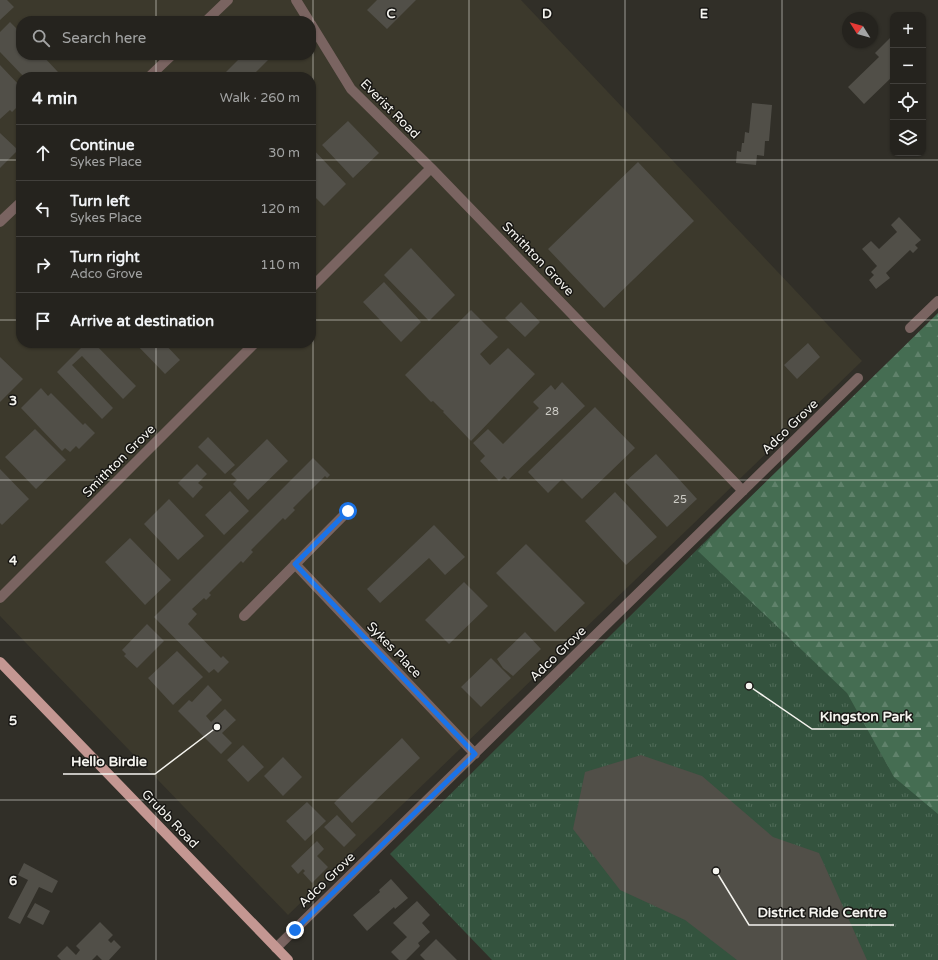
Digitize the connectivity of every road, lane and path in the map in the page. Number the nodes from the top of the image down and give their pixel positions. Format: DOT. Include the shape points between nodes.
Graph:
graph roads {
  1 [pos="228,0"];
  2 [pos="296,0"];
  3 [pos="211,16"];
  4 [pos="306,16"];
  5 [pos="316,32"];
  6 [pos="167,60"];
  7 [pos="154,72"];
  8 [pos="431,168"];
  9 [pos="16,207"];
  10 [pos="0,222"];
  11 [pos="316,283"];
  12 [pos="938,301"];
  13 [pos="910,328"];
  14 [pos="251,348"];
  15 [pos="858,378"];
  16 [pos="743,491"];
  17 [pos="348,511"];
  18 [pos="295,564"];
  19 [pos="0,598"];
  20 [pos="244,616"];
  21 [pos="0,662"];
  22 [pos="475,754"];
  23 [pos="276,948"];
  24 [pos="288,960"];
  1 -- 3 [label="street"];
  2 -- 4 [label="street"];
  5 -- 8 [label="street, Everist Road" via="351,89"];
  6 -- 7 [label="street"];
  8 -- 11 [label="street"];
  8 -- 16 [label="street, Smithton Grove"];
  9 -- 10 [label="street"];
  12 -- 13 [label="street"];
  14 -- 19 [label="street, Smithton Grove"];
  15 -- 16 [label="street, Adco Grove"];
  16 -- 22 [label="street, Adco Grove"];
  17 -- 18 [label="street"];
  18 -- 20 [label="street"];
  18 -- 22 [label="street, Sykes Place"];
  21 -- 23 [label="main road, Grubb Road"];
  22 -- 23 [label="street, Adco Grove"];
  23 -- 24 [label="main road, Grubb Road"];
}
